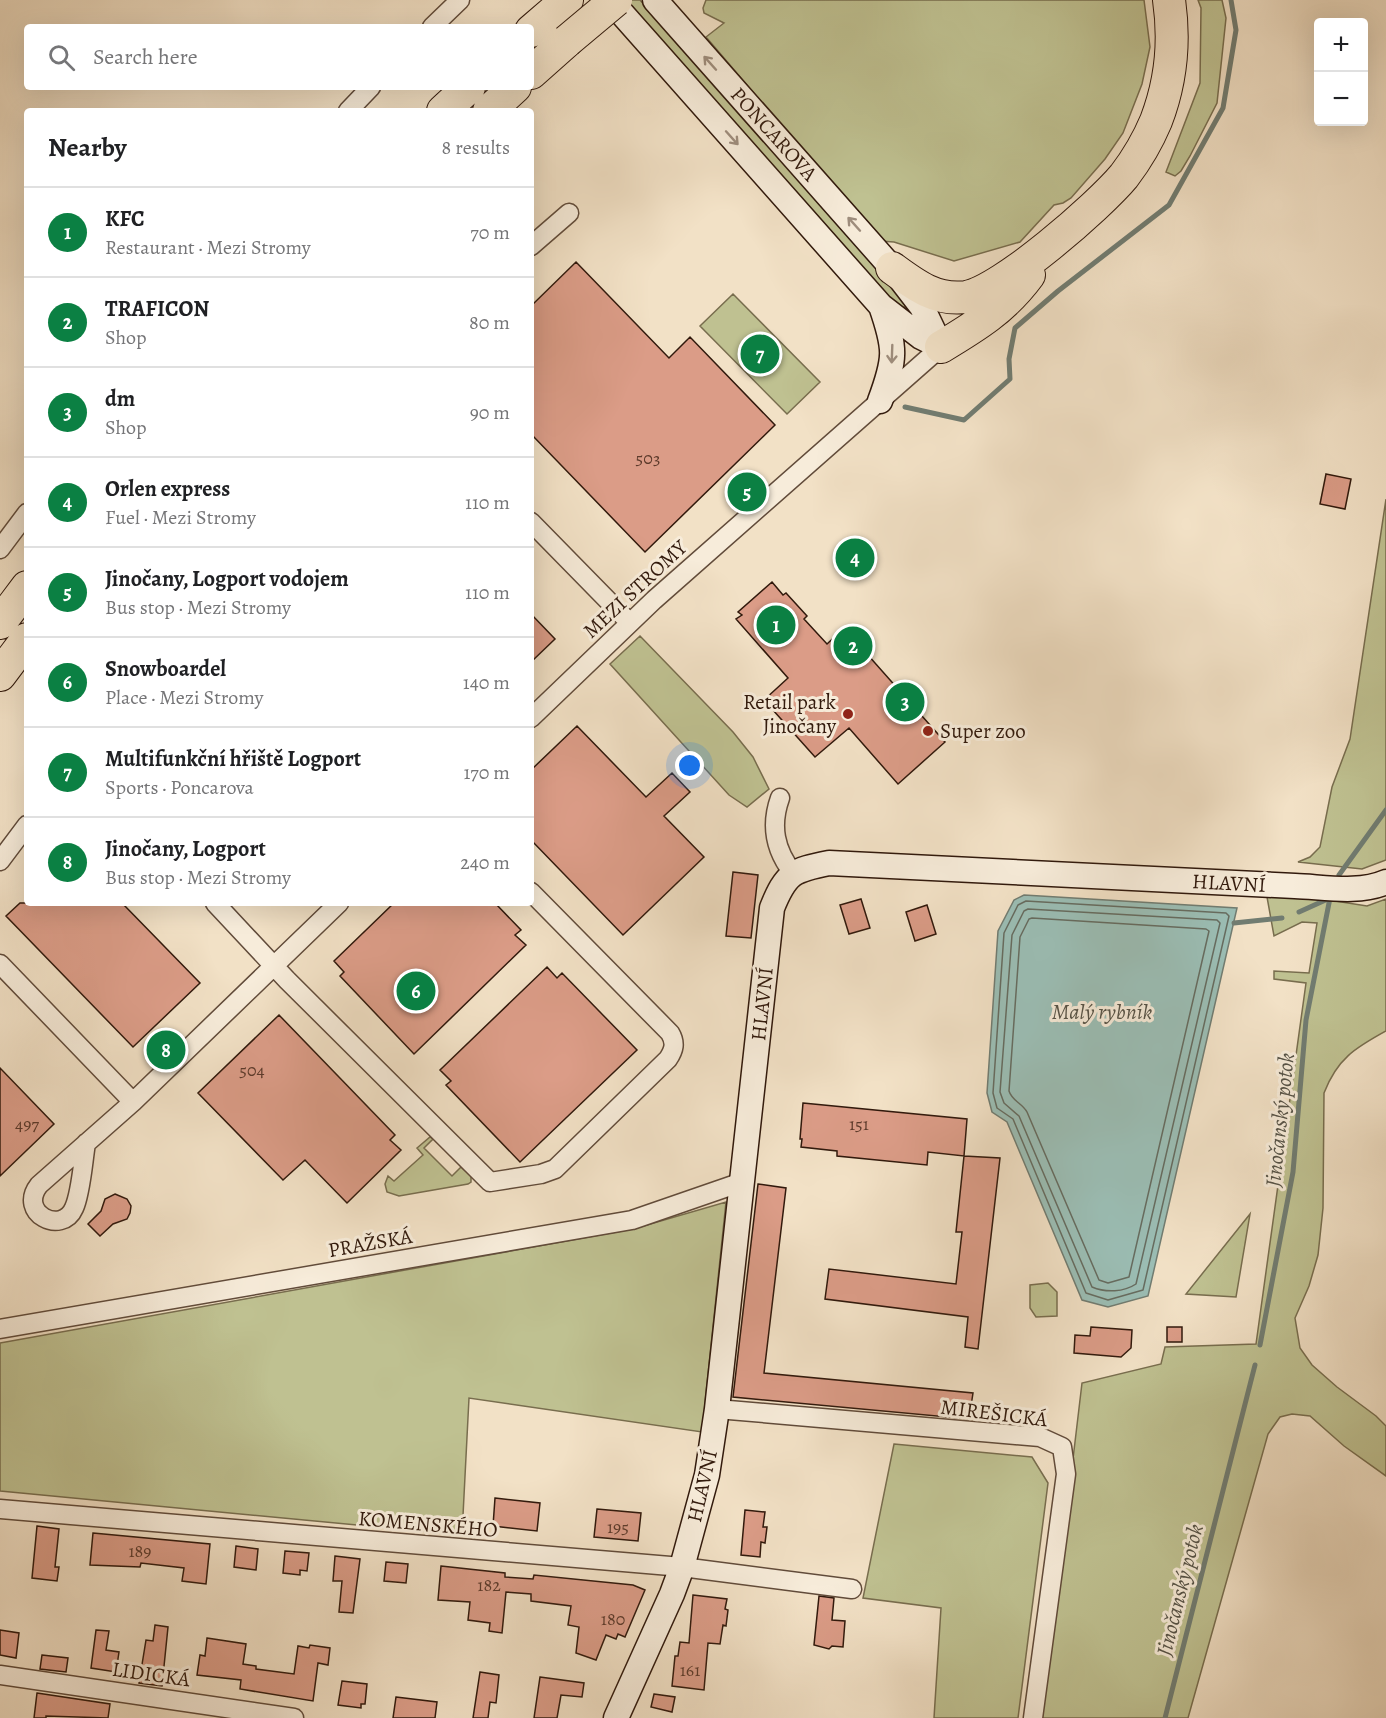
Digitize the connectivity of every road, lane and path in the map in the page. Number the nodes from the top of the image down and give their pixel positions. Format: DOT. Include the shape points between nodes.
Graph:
graph roads {
  1 [pos="460,0"];
  2 [pos="610,0"];
  3 [pos="616,0"];
  4 [pos="655,0"];
  5 [pos="1169,0"];
  6 [pos="435,24"];
  7 [pos="534,70"];
  8 [pos="368,90"];
  9 [pos="466,90"];
  10 [pos="512,90"];
  11 [pos="351,108"];
  12 [pos="446,108"];
  13 [pos="492,108"];
  14 [pos="569,213"];
  15 [pos="534,243"];
  16 [pos="1053,243"];
  17 [pos="892,268"];
  18 [pos="1006,277"];
  19 [pos="881,306"];
  20 [pos="941,347"];
  21 [pos="880,401"];
  22 [pos="24,517"];
  23 [pos="534,525"];
  24 [pos="0,549"];
  25 [pos="24,591"];
  26 [pos="0,623"];
  27 [pos="630,623"];
  28 [pos="24,643"];
  29 [pos="0,675"];
  30 [pos="534,715"];
  31 [pos="780,798"];
  32 [pos="24,829"];
  33 [pos="0,861"];
  34 [pos="793,873"];
  35 [pos="1386,882"];
  36 [pos="534,895"];
  37 [pos="218,906"];
  38 [pos="336,906"];
  39 [pos="0,964"];
  40 [pos="274,966"];
  41 [pos="133,1102"];
  42 [pos="86,1143"];
  43 [pos="742,1182"];
  44 [pos="0,1329"];
  45 [pos="717,1409"];
  46 [pos="0,1509"];
  47 [pos="682,1567"];
  48 [pos="852,1589"];
  49 [pos="0,1675"];
  50 [pos="294,1718"];
  51 [pos="616,1718"];
  52 [pos="1033,1718"];
  1 -- 6 [label="street"];
  2 -- 19 [label="street, PONCAROVA, one-way"];
  3 -- 7 [label="highway, bridge"];
  17 -- 4 [label="street, PONCAROVA, one-way"];
  5 -- 16 [label="highway" via="1171,57 1165,90 1149,135 1116,184"];
  8 -- 11 [label="street"];
  9 -- 12 [label="highway"];
  10 -- 13 [label="highway"];
  14 -- 15 [label="street"];
  16 -- 18 [label="highway"];
  16 -- 20 [label="highway" via="1002,306"];
  17 -- 18 [label="highway" via="923,290 949,297 978,294"];
  17 -- 20 [label="street, PONCAROVA" via="922,307"];
  18 -- 20 [label="highway" via="959,320"];
  19 -- 20 [label="street" via="921,337"];
  19 -- 21 [label="street, one-way" via="893,348"];
  20 -- 21 [label="street, MEZI STROMY"];
  21 -- 27 [label="street, MEZI STROMY"];
  22 -- 24 [label="street"];
  23 -- 27 [label="street"];
  25 -- 26 [label="highway"];
  27 -- 30 [label="street, MEZI STROMY"];
  28 -- 29 [label="highway"];
  31 -- 34 [label="street" via="774,829 778,849"];
  32 -- 33 [label="street"];
  34 -- 35 [label="street, HLAVNÍ" via="829,863 1295,886 1361,888"];
  34 -- 43 [label="street, HLAVNÍ" via="780,888 772,908"];
  36 -- 40 [label="street" via="670,1033 674,1042 668,1059 549,1172 489,1182"];
  37 -- 40 [label="street"];
  38 -- 40 [label="street"];
  39 -- 41 [label="street"];
  40 -- 41 [label="street"];
  41 -- 42 [label="street"];
  43 -- 44 [label="street, PRAŽSKÁ" via="632,1220"];
  43 -- 45 [label="street, HLAVNÍ"];
  45 -- 47 [label="street, HLAVNÍ" via="707,1475"];
  45 -- 52 [label="street, MIREŠICKÁ" via="1040,1437 1062,1447 1066,1474"];
  46 -- 47 [label="street, KOMENSKÉHO"];
  47 -- 48 [label="street, KOMENSKÉHO"];
  47 -- 51 [label="street, HLAVNÍ"];
  49 -- 50 [label="street, LIDICKÁ"];
}
